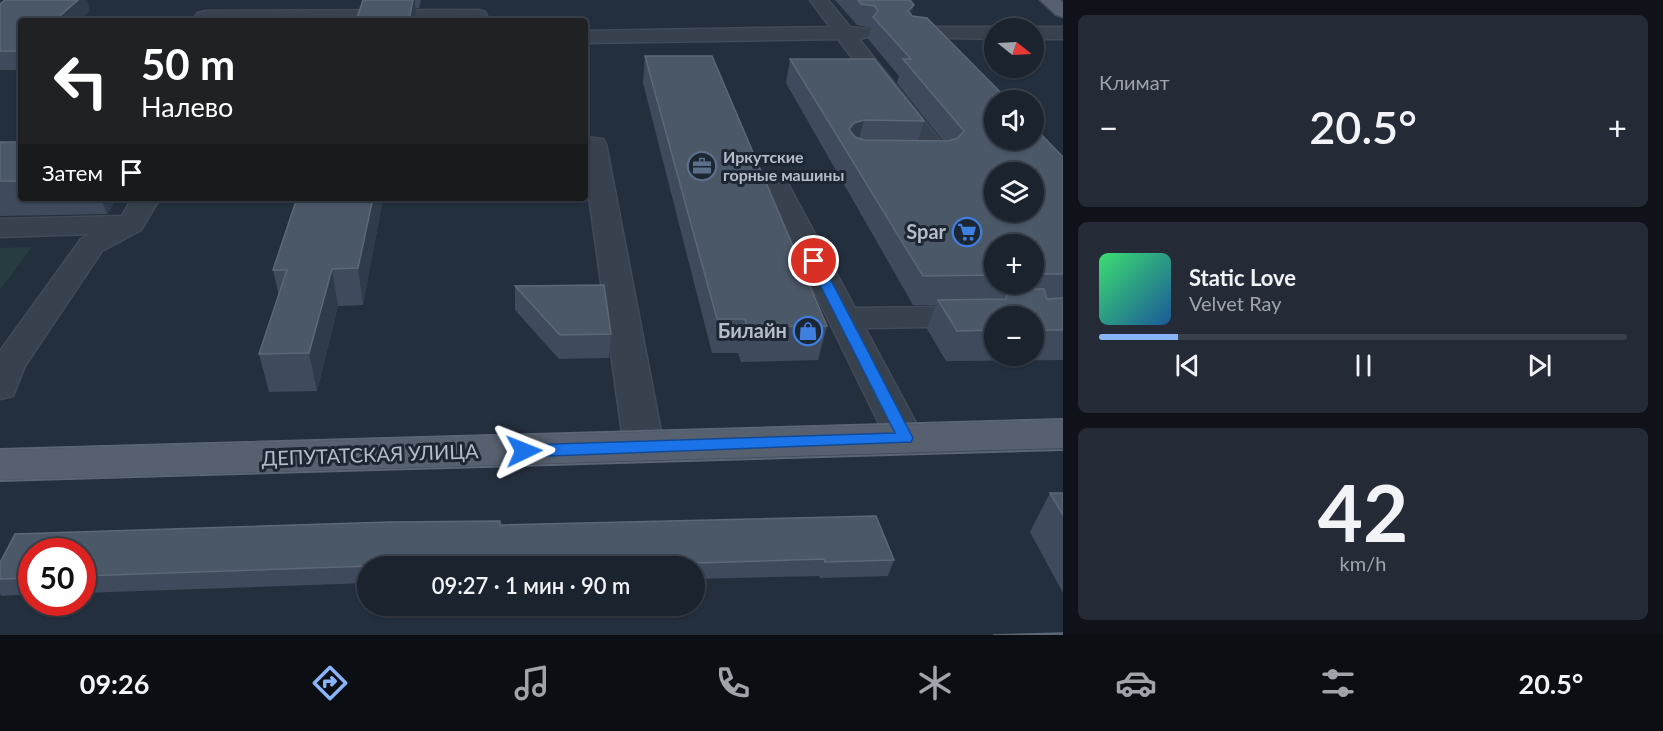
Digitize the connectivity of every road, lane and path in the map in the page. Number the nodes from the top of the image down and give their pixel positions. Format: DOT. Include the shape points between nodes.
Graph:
graph roads {
  1 [pos="217,0"];
  2 [pos="819,0"];
  3 [pos="1049,0"];
  4 [pos="1063,11"];
  5 [pos="478,12"];
  6 [pos="205,18"];
  7 [pos="243,18"];
  8 [pos="854,33"];
  9 [pos="915,33"];
  10 [pos="984,33"];
  11 [pos="1044,33"];
  12 [pos="1063,33"];
  13 [pos="588,37"];
  14 [pos="588,144"];
  15 [pos="905,157"];
  16 [pos="775,184"];
  17 [pos="144,201"];
  18 [pos="131,224"];
  19 [pos="0,228"];
  20 [pos="1063,315"];
  21 [pos="844,318"];
  22 [pos="0,387"];
  23 [pos="1063,434"];
  24 [pos="905,438"];
  25 [pos="644,447"];
  26 [pos="0,465"];
  1 -- 6 [label="lane"];
  2 -- 8 [label="lane"];
  3 -- 4 [label="main road"];
  5 -- 7 [label="lane"];
  8 -- 13 [label="lane"];
  8 -- 15 [label="lane" via="940,157"];
  9 -- 10 [label="lane"];
  11 -- 12 [label="lane"];
  14 -- 25 [label="lane" via="594,144"];
  16 -- 21 [label="lane"];
  17 -- 18 [label="lane"];
  18 -- 19 [label="lane"];
  18 -- 22 [label="lane" via="91,245 8,365"];
  20 -- 21 [label="lane"];
  21 -- 24 [label="lane"];
  23 -- 24 [label="main road, ДЕПУТАТСКАЯ УЛИЦА"];
  24 -- 25 [label="main road, ДЕПУТАТСКАЯ УЛИЦА"];
  25 -- 26 [label="main road, ДЕПУТАТСКАЯ УЛИЦА"];
}
